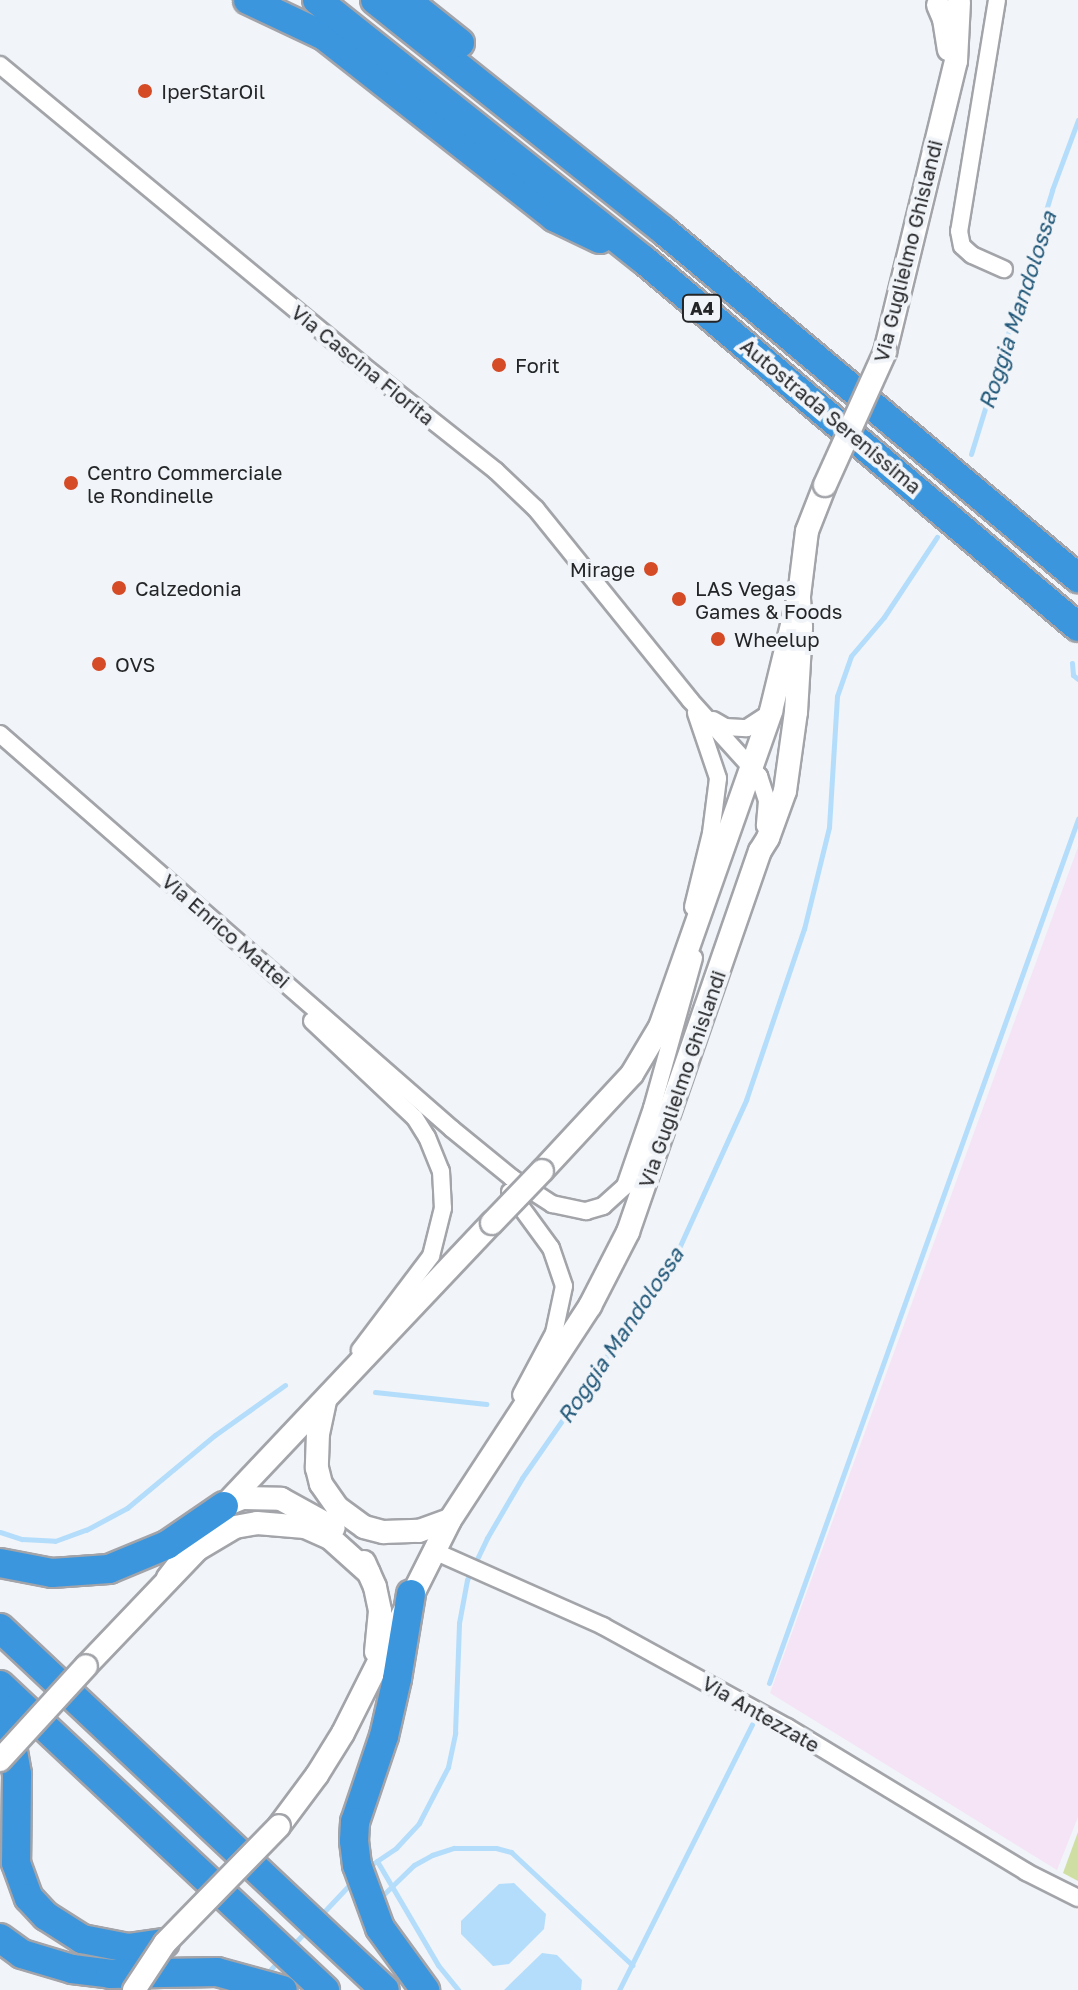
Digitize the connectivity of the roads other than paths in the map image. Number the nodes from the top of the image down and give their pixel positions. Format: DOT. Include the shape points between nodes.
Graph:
graph roads {
  1 [pos="248,0"];
  2 [pos="317,0"];
  3 [pos="375,0"];
  4 [pos="406,0"];
  5 [pos="997,0"];
  6 [pos="947,2"];
  7 [pos="0,65"];
  8 [pos="663,230"];
  9 [pos="644,260"];
  10 [pos="1004,269"];
  11 [pos="1078,578"];
  12 [pos="799,596"];
  13 [pos="1078,627"];
  14 [pos="690,700"];
  15 [pos="771,711"];
  16 [pos="5,739"];
  17 [pos="749,765"];
  18 [pos="740,798"];
  19 [pos="767,801"];
  20 [pos="760,851"];
  21 [pos="704,905"];
  22 [pos="669,999"];
  23 [pos="452,1129"];
  24 [pos="332,1391"];
  25 [pos="494,1455"];
  26 [pos="224,1506"];
  27 [pos="450,1520"];
  28 [pos="434,1551"];
  29 [pos="0,1563"];
  30 [pos="369,1573"];
  31 [pos="168,1578"];
  32 [pos="411,1594"];
  33 [pos="0,1628"];
  34 [pos="368,1683"];
  35 [pos="0,1685"];
  36 [pos="0,1707"];
  37 [pos="0,1760"];
  38 [pos="1078,1898"];
  39 [pos="0,1938"];
  40 [pos="165,1943"];
  41 [pos="266,1984"];
  42 [pos="134,1990"];
  43 [pos="325,1990"];
  44 [pos="385,1990"];
  45 [pos="425,1990"];
  1 -- 9 [label="highway" via="324,36 554,217"];
  2 -- 9 [label="highway, Autostrada Serenissima / A4"];
  3 -- 8 [label="highway, Autostrada Serenissima / A4"];
  4 -- 8 [label="highway" via="597,153"];
  5 -- 10 [label="street, Via Guglielmo Ghislandi" via="959,231 962,246 972,255"];
  6 -- 12 [label="street, Via Guglielmo Ghislandi, bridge" via="949,85 885,352 807,531"];
  7 -- 14 [label="street, Via Cascina Fiorita" via="496,471 536,509"];
  8 -- 11 [label="highway, Autostrada Serenissima / A4"];
  9 -- 13 [label="highway, Autostrada Serenissima / A4"];
  12 -- 15 [label="street, Via Guglielmo Ghislandi"];
  12 -- 20 [label="street, Via Guglielmo Ghislandi" via="791,754 777,817"];
  14 -- 15 [label="street" via="714,721 739,729 756,726"];
  14 -- 17 [label="street"];
  14 -- 22 [label="street" via="713,754 718,798"];
  15 -- 17 [label="street, Via Guglielmo Ghislandi"];
  16 -- 23 [label="street, Via Enrico Mattei"];
  16 -- 24 [label="street" via="72,807 381,1083 427,1137 443,1189 431,1256"];
  17 -- 18 [label="street, Via Guglielmo Ghislandi"];
  17 -- 19 [label="street" via="759,776"];
  18 -- 19 [label="street" via="754,794"];
  18 -- 21 [label="street, Via Guglielmo Ghislandi"];
  19 -- 20 [label="street"];
  20 -- 25 [label="street, Via Guglielmo Ghislandi" via="628,1232 590,1306"];
  21 -- 22 [label="street, Via Guglielmo Ghislandi"];
  21 -- 23 [label="street" via="652,1108 618,1196 586,1211 552,1204"];
  22 -- 24 [label="street, Via Guglielmo Ghislandi, bridge" via="660,1027 632,1074"];
  23 -- 25 [label="street" via="536,1224 557,1260 564,1286 554,1333"];
  24 -- 26 [label="street, Via Guglielmo Ghislandi"];
  24 -- 27 [label="street" via="318,1433 317,1468 338,1508 364,1527 383,1532 419,1531"];
  25 -- 27 [label="street, Via Guglielmo Ghislandi"];
  26 -- 29 [label="highway" via="167,1545 109,1569 52,1573"];
  26 -- 30 [label="street, Via Guglielmo Ghislandi" via="261,1496 300,1506 339,1532"];
  26 -- 31 [label="street, Via Guglielmo Ghislandi"];
  27 -- 28 [label="street, Via Guglielmo Ghislandi"];
  28 -- 32 [label="street, Via Guglielmo Ghislandi"];
  28 -- 38 [label="street, Via Antezzate" via="642,1647"];
  30 -- 31 [label="street, Via Guglielmo Ghislandi" via="330,1538 305,1527 257,1523 216,1536"];
  30 -- 34 [label="street, Via Guglielmo Ghislandi" via="380,1611 380,1634"];
  31 -- 37 [label="street, Via Guglielmo Ghislandi, bridge"];
  32 -- 34 [label="street, Via Guglielmo Ghislandi"];
  32 -- 45 [label="highway" via="384,1736 355,1822 357,1865 365,1892 380,1928"];
  33 -- 44 [label="highway"];
  34 -- 40 [label="street, Via Guglielmo Ghislandi, bridge" via="317,1775 279,1826"];
  35 -- 43 [label="highway"];
  36 -- 40 [label="highway" via="17,1774 16,1863 29,1898 64,1931 82,1939 128,1948"];
  39 -- 41 [label="highway" via="22,1954 72,1969 110,1974 183,1970"];
  40 -- 42 [label="street, Via Guglielmo Ghislandi, bridge"];
}
